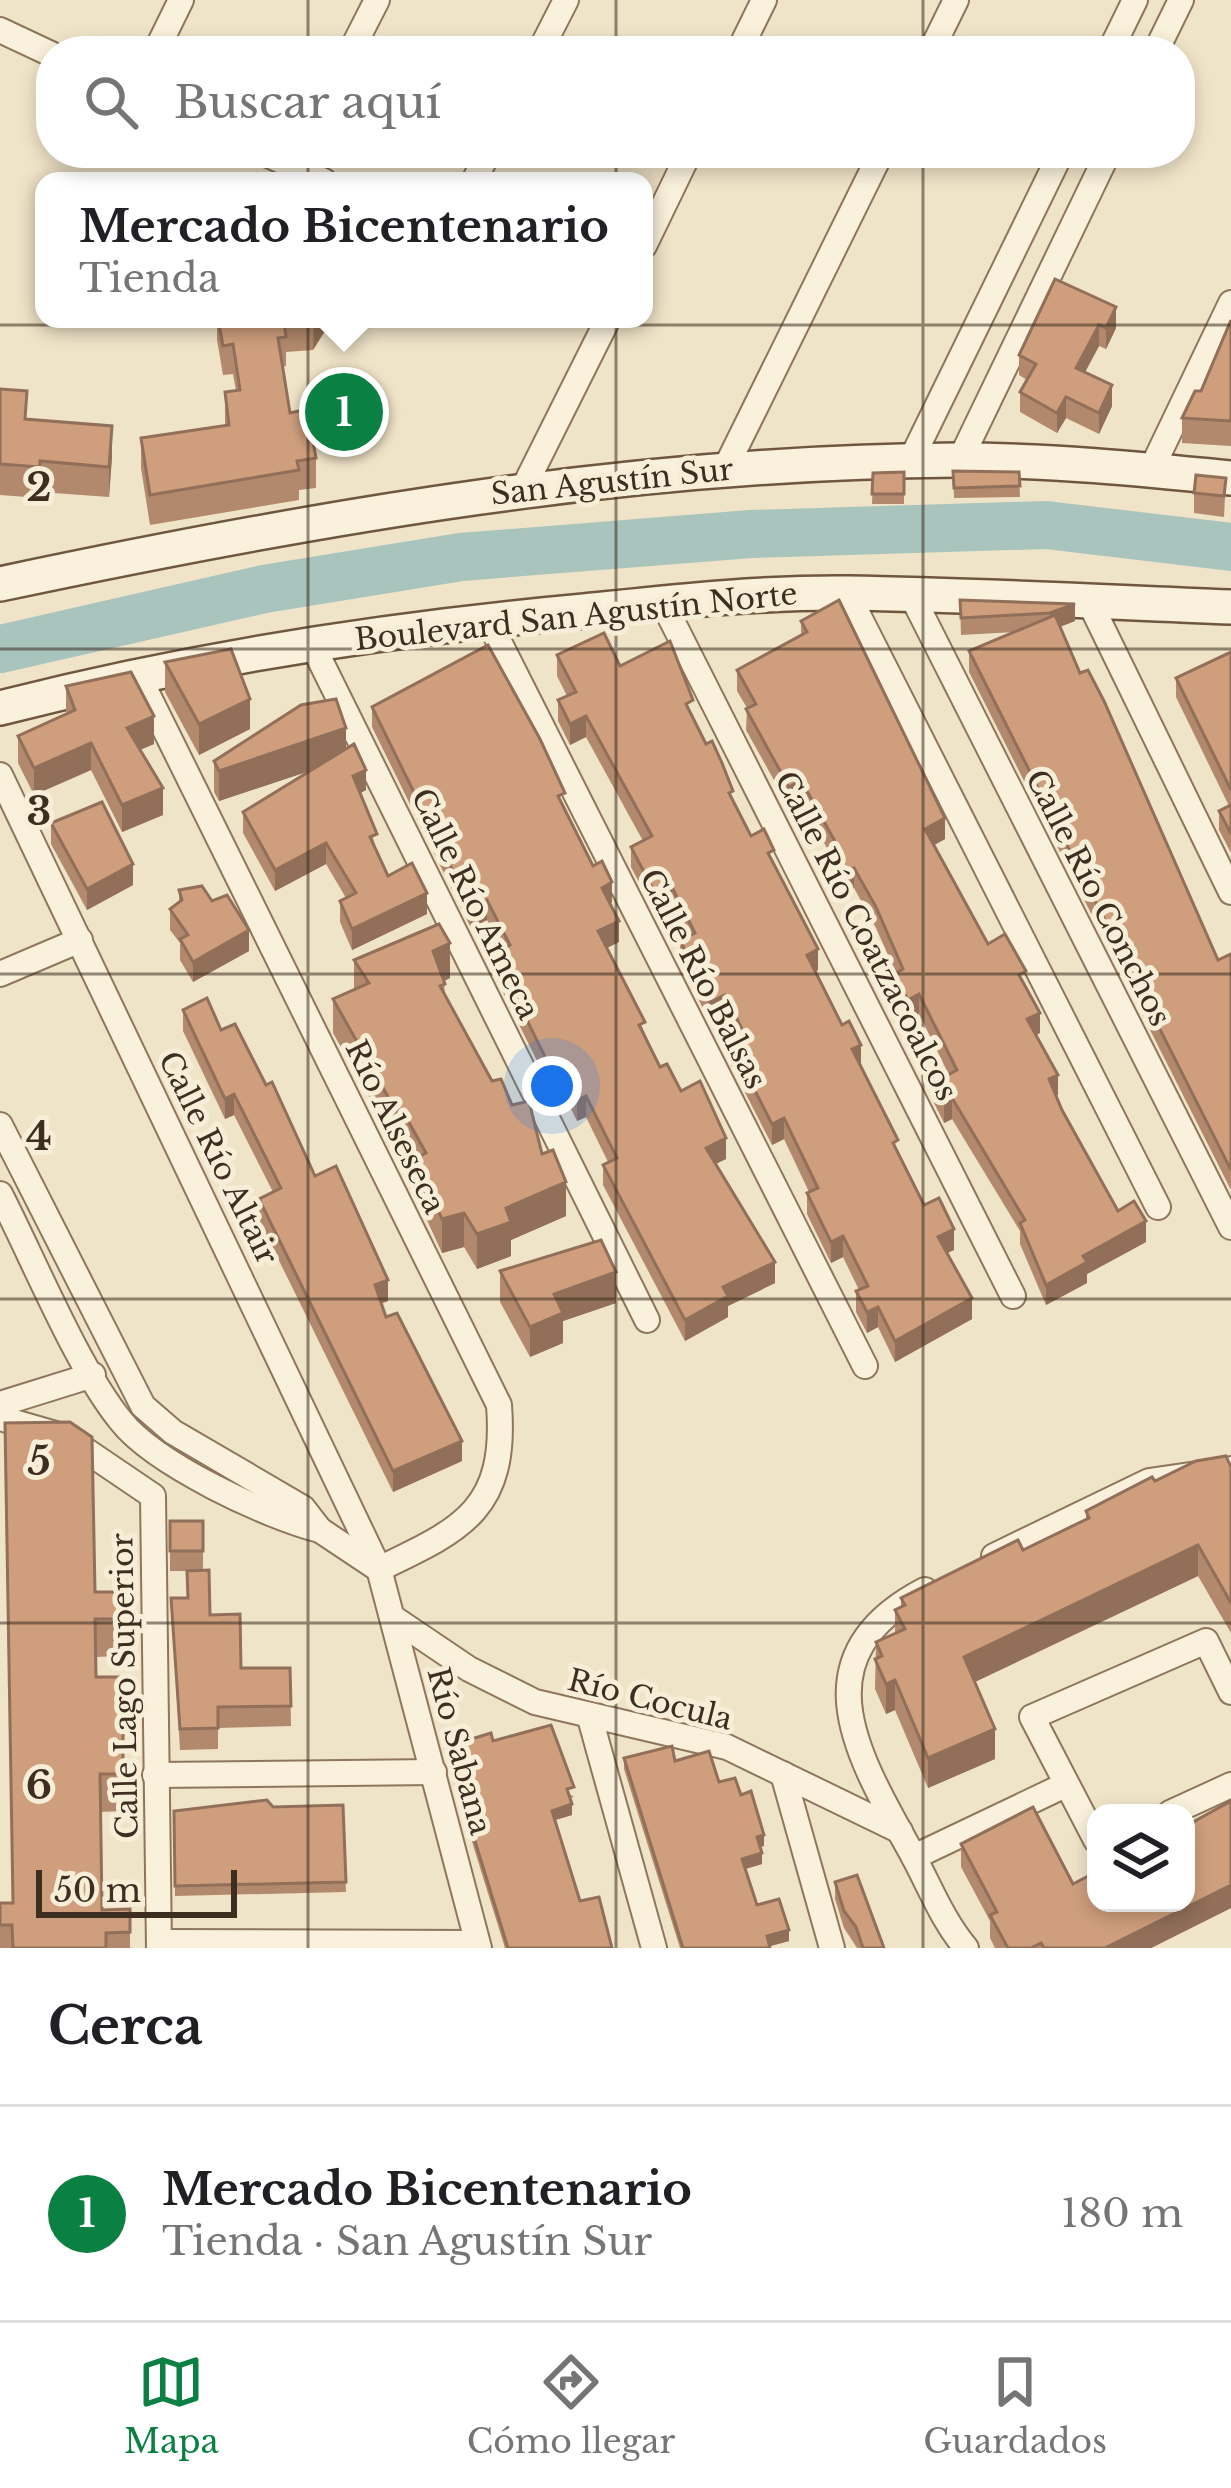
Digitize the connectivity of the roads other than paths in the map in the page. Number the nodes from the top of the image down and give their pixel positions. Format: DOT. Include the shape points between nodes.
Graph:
graph roads {
  1 [pos="181,0"];
  2 [pos="376,0"];
  3 [pos="566,0"];
  4 [pos="764,0"];
  5 [pos="956,0"];
  6 [pos="1135,0"];
  7 [pos="1181,0"];
  8 [pos="0,30"];
  9 [pos="163,36"];
  10 [pos="358,36"];
  11 [pos="548,36"];
  12 [pos="746,36"];
  13 [pos="938,36"];
  14 [pos="1117,36"];
  15 [pos="1163,36"];
  16 [pos="36,47"];
  17 [pos="682,168"];
  18 [pos="874,168"];
  19 [pos="1053,168"];
  20 [pos="1101,168"];
  21 [pos="653,227"];
  22 [pos="1231,303"];
  23 [pos="603,328"];
  24 [pos="961,460"];
  25 [pos="910,462"];
  26 [pos="725,469"];
  27 [pos="1151,470"];
  28 [pos="1231,478"];
  29 [pos="522,491"];
  30 [pos="0,584"];
  31 [pos="847,593"];
  32 [pos="911,596"];
  33 [pos="1089,601"];
  34 [pos="663,603"];
  35 [pos="1231,607"];
  36 [pos="488,620"];
  37 [pos="312,644"];
  38 [pos="137,673"];
  39 [pos="0,708"];
  40 [pos="0,775"];
  41 [pos="1231,892"];
  42 [pos="80,940"];
  43 [pos="0,974"];
  44 [pos="0,1125"];
  45 [pos="0,1193"];
  46 [pos="1158,1207"];
  47 [pos="1231,1227"];
  48 [pos="1013,1296"];
  49 [pos="647,1320"];
  50 [pos="865,1366"];
  51 [pos="93,1375"];
  52 [pos="0,1404"];
  53 [pos="0,1418"];
  54 [pos="1231,1469"];
  55 [pos="320,1530"];
  56 [pos="379,1569"];
  57 [pos="392,1617"];
  58 [pos="1231,1692"];
  59 [pos="590,1718"];
  60 [pos="434,1772"];
  61 [pos="783,1774"];
  62 [pos="155,1775"];
  63 [pos="1231,1785"];
  64 [pos="1064,1786"];
  65 [pos="1190,1804"];
  66 [pos="1087,1825"];
  67 [pos="900,1832"];
  68 [pos="914,1857"];
  69 [pos="159,1945"];
  70 [pos="478,1946"];
  71 [pos="654,1948"];
  72 [pos="832,1948"];
  73 [pos="966,1948"];
  1 -- 9 [label="street"];
  2 -- 10 [label="street"];
  3 -- 11 [label="street"];
  4 -- 12 [label="street"];
  5 -- 13 [label="street"];
  6 -- 14 [label="street"];
  7 -- 15 [label="street"];
  8 -- 16 [label="street"];
  17 -- 21 [label="street"];
  18 -- 26 [label="street"];
  19 -- 25 [label="street"];
  20 -- 24 [label="street"];
  22 -- 27 [label="street"];
  23 -- 29 [label="street"];
  24 -- 25 [label="main road, San Agustín Sur"];
  24 -- 27 [label="main road, San Agustín Sur"];
  25 -- 26 [label="main road, San Agustín Sur"];
  26 -- 29 [label="main road, San Agustín Sur"];
  27 -- 28 [label="main road, San Agustín Sur"];
  29 -- 30 [label="main road, San Agustín Sur" via="376,510"];
  31 -- 32 [label="main road, Boulevard San Agustín Norte"];
  31 -- 34 [label="main road, Boulevard San Agustín Norte"];
  31 -- 46 [label="street"];
  32 -- 33 [label="main road, Boulevard San Agustín Norte"];
  32 -- 47 [label="street, Calle Río Conchos"];
  33 -- 35 [label="main road, Boulevard San Agustín Norte"];
  33 -- 41 [label="street"];
  34 -- 36 [label="main road, Boulevard San Agustín Norte"];
  34 -- 48 [label="street, Calle Río Coatzacoalcos"];
  36 -- 37 [label="main road, Boulevard San Agustín Norte"];
  36 -- 50 [label="street, Calle Río Balsas"];
  37 -- 38 [label="main road, Boulevard San Agustín Norte"];
  37 -- 49 [label="street, Calle Río Ameca"];
  38 -- 39 [label="main road, Boulevard San Agustín Norte"];
  38 -- 56 [label="street, Río Alseseca" via="499,1405 499,1457 480,1502 454,1533"];
  40 -- 42 [label="street, Calle Río Altair"];
  42 -- 43 [label="street"];
  42 -- 56 [label="street, Calle Río Altair"];
  44 -- 55 [label="street" via="143,1406 172,1432 303,1508"];
  45 -- 51 [label="street"];
  51 -- 52 [label="street"];
  51 -- 55 [label="street" via="122,1422 149,1444 292,1523"];
  53 -- 62 [label="street, Calle Lago Superior" via="66,1437 152,1496"];
  54 -- 67 [label="street" via="1149,1481 873,1622 845,1693 855,1739"];
  55 -- 56 [label="street"];
  56 -- 57 [label="street, Río Sabana"];
  57 -- 59 [label="street, Río Cocula" via="469,1669"];
  57 -- 60 [label="street, Río Sabana"];
  58 -- 64 [label="street" via="1206,1641 1033,1718"];
  59 -- 61 [label="street, Río Cocula" via="727,1747"];
  59 -- 71 [label="street"];
  60 -- 62 [label="street"];
  60 -- 70 [label="street, Río Sabana"];
  61 -- 67 [label="street, Río Cocula"];
  61 -- 72 [label="street"];
  62 -- 69 [label="street, Calle Lago Superior"];
  63 -- 65 [label="street"];
  64 -- 66 [label="street"];
  64 -- 68 [label="street"];
  67 -- 68 [label="street"];
  68 -- 73 [label="street"];
  69 -- 70 [label="street"];
}
